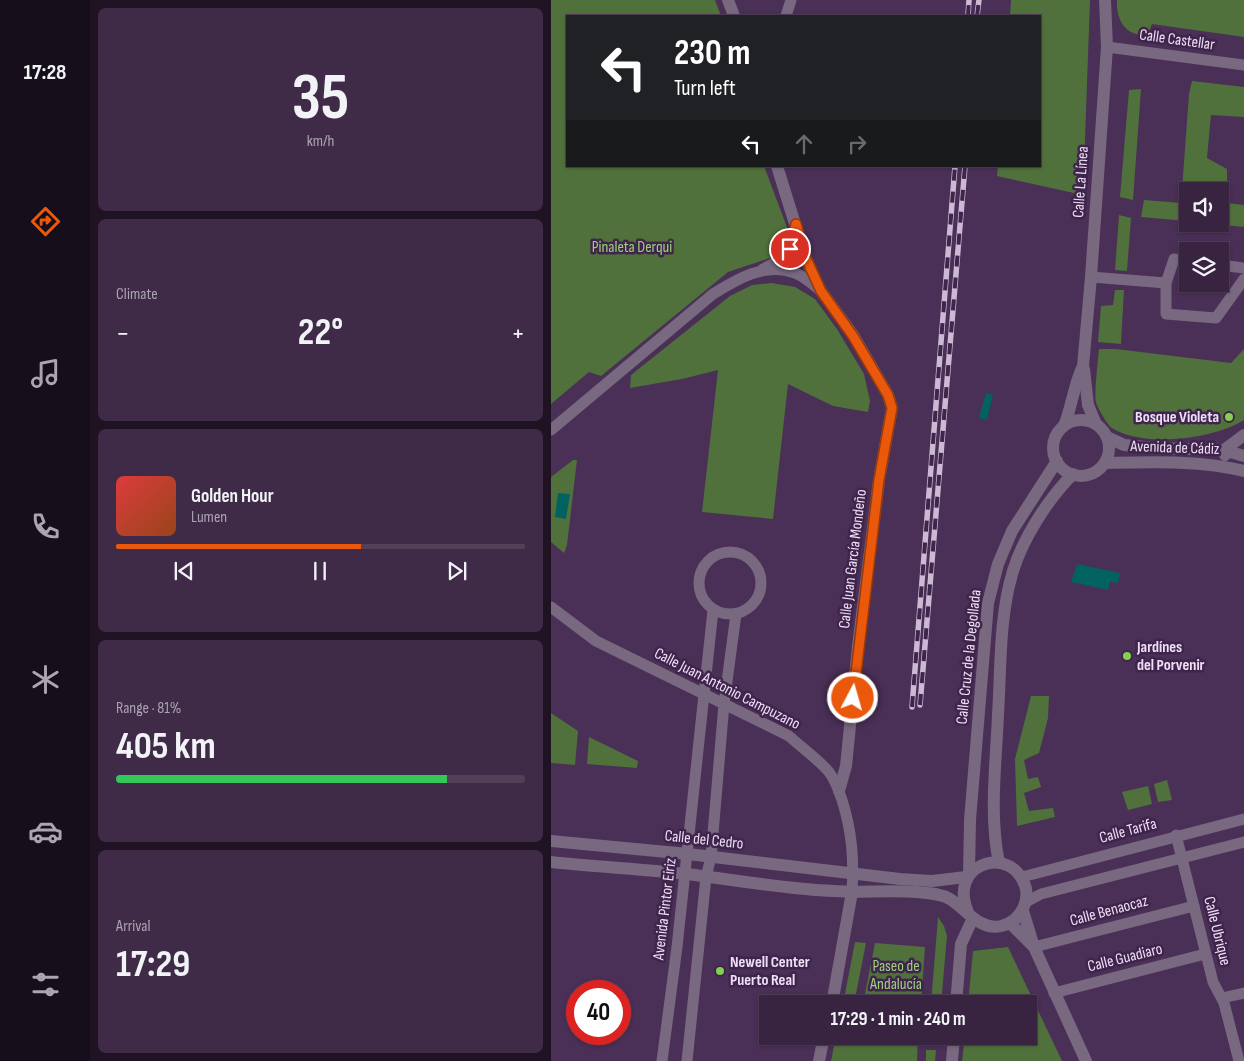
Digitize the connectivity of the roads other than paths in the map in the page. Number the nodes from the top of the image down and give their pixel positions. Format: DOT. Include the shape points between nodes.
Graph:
graph roads {
  1 [pos="728,0"];
  2 [pos="791,0"];
  3 [pos="1105,0"];
  4 [pos="734,15"];
  5 [pos="786,15"];
  6 [pos="1107,47"];
  7 [pos="1244,65"];
  8 [pos="777,167"];
  9 [pos="796,224"];
  10 [pos="783,256"];
  11 [pos="805,256"];
  12 [pos="1179,260"];
  13 [pos="1229,266"];
  14 [pos="1244,268"];
  15 [pos="760,271"];
  16 [pos="795,273"];
  17 [pos="1091,277"];
  18 [pos="1244,279"];
  19 [pos="1166,283"];
  20 [pos="821,291"];
  21 [pos="1083,366"];
  22 [pos="1096,424"];
  23 [pos="1064,426"];
  24 [pos="551,430"];
  25 [pos="1244,436"];
  26 [pos="1107,437"];
  27 [pos="1224,450"];
  28 [pos="1244,456"];
  29 [pos="1057,461"];
  30 [pos="1105,463"];
  31 [pos="1193,464"];
  32 [pos="1229,467"];
  33 [pos="1244,471"];
  34 [pos="1073,474"];
  35 [pos="551,607"];
  36 [pos="713,610"];
  37 [pos="736,614"];
  38 [pos="703,694"];
  39 [pos="724,704"];
  40 [pos="839,791"];
  41 [pos="1244,818"];
  42 [pos="1175,835"];
  43 [pos="551,841"];
  44 [pos="1244,842"];
  45 [pos="688,854"];
  46 [pos="711,857"];
  47 [pos="1181,857"];
  48 [pos="551,862"];
  49 [pos="999,863"];
  50 [pos="685,874"];
  51 [pos="853,874"];
  52 [pos="968,875"];
  53 [pos="707,877"];
  54 [pos="1022,877"];
  55 [pos="852,892"];
  56 [pos="1024,906"];
  57 [pos="1193,906"];
  58 [pos="970,915"];
  59 [pos="1010,923"];
  60 [pos="1034,947"];
  61 [pos="1205,954"];
  62 [pos="1053,993"];
  63 [pos="1244,993"];
  64 [pos="834,995"];
  65 [pos="957,995"];
  66 [pos="1222,998"];
  67 [pos="822,1045"];
  68 [pos="953,1045"];
  69 [pos="662,1061"];
  70 [pos="687,1061"];
  71 [pos="819,1061"];
  72 [pos="952,1061"];
  73 [pos="1086,1061"];
  74 [pos="1239,1061"];
  1 -- 4 [label="street"];
  2 -- 5 [label="street"];
  3 -- 6 [label="street, Calle La Línea"];
  6 -- 7 [label="street, Calle Castellar"];
  6 -- 17 [label="street, Calle La Línea"];
  8 -- 9 [label="street, Calle Juan García Mondeño"];
  9 -- 10 [label="street" via="790,249"];
  9 -- 11 [label="street, Calle Juan García Mondeño"];
  10 -- 11 [label="street"];
  10 -- 15 [label="street"];
  11 -- 16 [label="street"];
  11 -- 20 [label="street, Calle Juan García Mondeño"];
  12 -- 19 [label="street" via="1174,259"];
  13 -- 14 [label="street"];
  15 -- 16 [label="street, Calle Juan García Mondeño"];
  15 -- 24 [label="street, Calle Juan García Mondeño" via="742,277 713,294"];
  16 -- 20 [label="street, Calle Juan García Mondeño"];
  17 -- 19 [label="street"];
  17 -- 21 [label="street, Calle La Línea"];
  18 -- 19 [label="street" via="1216,318 1166,314"];
  20 -- 40 [label="street, Calle Juan García Mondeño" via="853,336 888,395 892,408 858,646 847,766"];
  21 -- 22 [label="street, Calle La Línea" via="1088,405"];
  21 -- 23 [label="street, Calle La Línea"];
  22 -- 23 [label="street" via="1079,420"];
  22 -- 26 [label="street"];
  23 -- 29 [label="street" via="1054,443"];
  25 -- 27 [label="street"];
  26 -- 27 [label="street, Avenida de Cádiz" via="1124,444 1155,448"];
  26 -- 30 [label="street" via="1109,446"];
  27 -- 28 [label="street, Avenida de Cádiz"];
  27 -- 31 [label="street" via="1207,462"];
  27 -- 32 [label="street"];
  29 -- 34 [label="street"];
  29 -- 52 [label="street, Calle Cruz de la Degollada" via="1012,531 998,564 988,604"];
  30 -- 31 [label="street, Avenida de Cádiz"];
  30 -- 34 [label="street" via="1091,474"];
  31 -- 32 [label="street, Avenida de Cádiz"];
  32 -- 33 [label="street, Avenida de Cádiz"];
  34 -- 49 [label="street, Calle Cruz de la Degollada" via="1059,488 1026,539 1013,569 1004,606 993,822"];
  35 -- 38 [label="street, Calle Juan Antonio Campuzano" via="596,641"];
  36 -- 37 [label="street"];
  36 -- 37 [label="street" via="706,604 698,587 702,567 718,554 739,553 756,566 761,586 753,604"];
  36 -- 38 [label="street, Avenida Pintor Eiriz"];
  37 -- 39 [label="street"];
  38 -- 39 [label="street, Calle Juan Antonio Campuzano"];
  38 -- 45 [label="street, Avenida Pintor Eiriz"];
  39 -- 40 [label="street, Calle Juan Antonio Campuzano" via="789,736 830,774"];
  39 -- 46 [label="street"];
  40 -- 51 [label="street, Calle Juan Antonio Campuzano" via="852,838"];
  41 -- 42 [label="street, Calle Tarifa"];
  42 -- 47 [label="street, Calle Ubrique"];
  42 -- 54 [label="street, Calle Tarifa"];
  43 -- 45 [label="street, Calle del Cedro"];
  44 -- 47 [label="street"];
  45 -- 46 [label="street, Calle del Cedro"];
  45 -- 50 [label="street, Avenida Pintor Eiriz"];
  46 -- 51 [label="street, Calle del Cedro"];
  46 -- 53 [label="street"];
  47 -- 56 [label="street" via="1041,894"];
  47 -- 57 [label="street, Calle Ubrique"];
  48 -- 50 [label="street"];
  49 -- 52 [label="street" via="983,865"];
  49 -- 54 [label="street" via="1008,865"];
  50 -- 53 [label="street"];
  50 -- 69 [label="street, Avenida Pintor Eiriz"];
  51 -- 52 [label="street, Calle del Cedro" via="932,881"];
  51 -- 55 [label="street, Calle Juan Antonio Campuzano"];
  52 -- 58 [label="street" via="963,894"];
  53 -- 55 [label="street"];
  53 -- 70 [label="street"];
  54 -- 56 [label="street"];
  55 -- 58 [label="street" via="899,890 931,893 948,898"];
  55 -- 64 [label="street"];
  56 -- 59 [label="street"];
  56 -- 60 [label="street"];
  57 -- 60 [label="street, Calle Benaocaz"];
  57 -- 61 [label="street, Calle Ubrique"];
  58 -- 59 [label="street" via="991,926"];
  58 -- 65 [label="street" via="961,944"];
  59 -- 60 [label="street"];
  60 -- 62 [label="street"];
  61 -- 62 [label="street, Calle Guadiaro"];
  61 -- 66 [label="street, Calle Ubrique" via="1214,986"];
  62 -- 73 [label="street"];
  63 -- 66 [label="street"];
  66 -- 74 [label="street, Calle Ubrique"];
  67 -- 71 [label="street"];
  68 -- 72 [label="street"];
}
